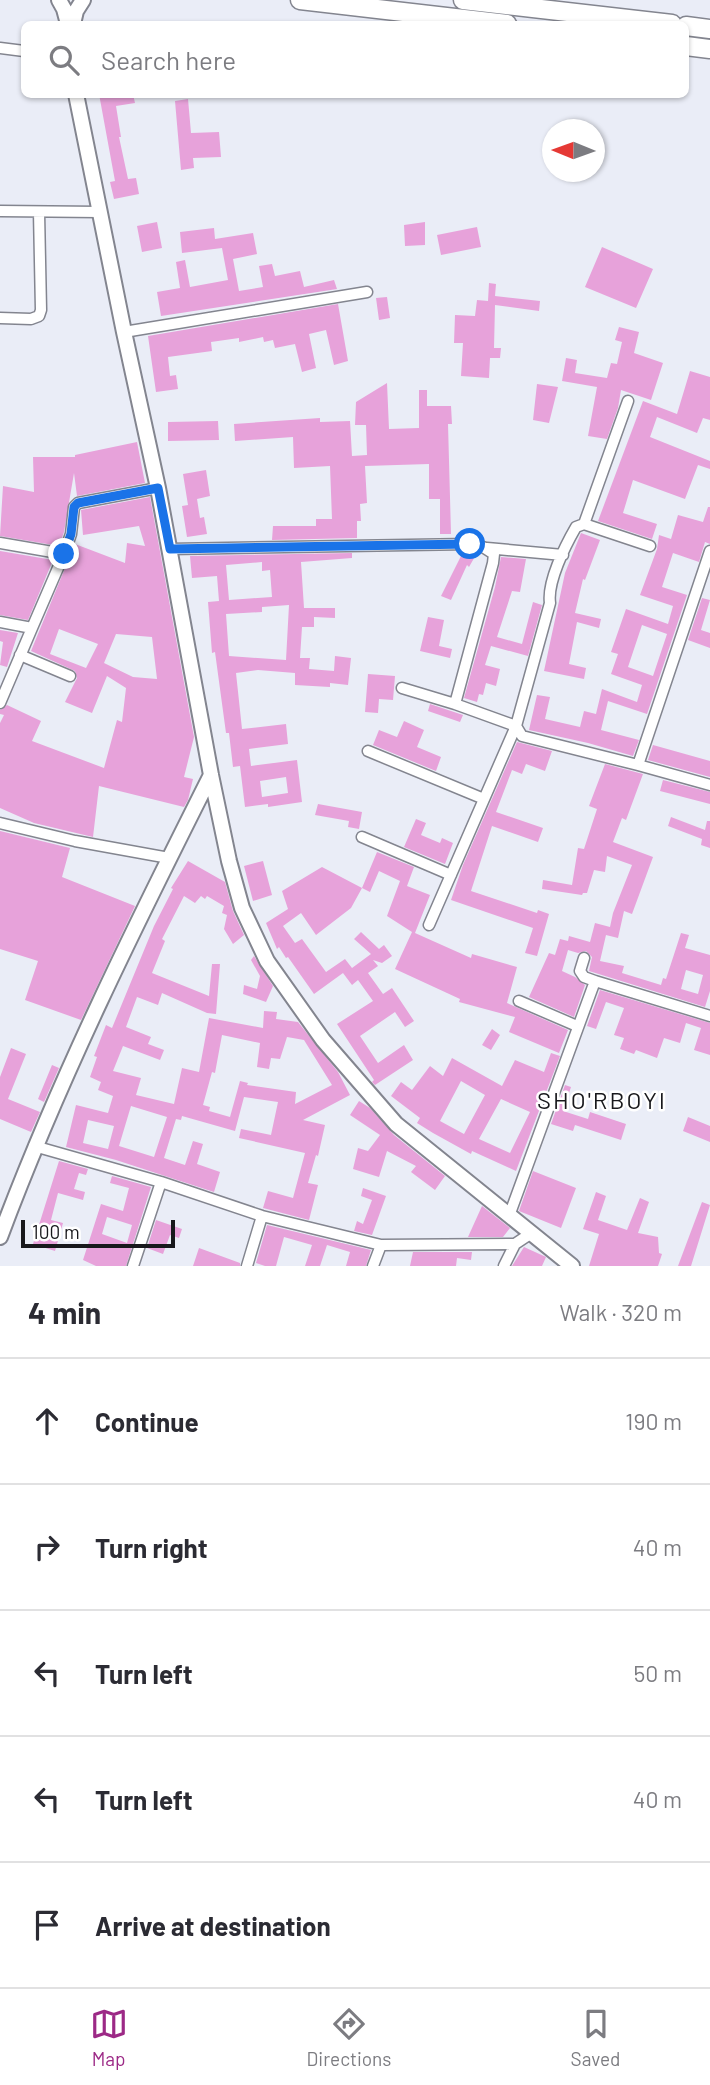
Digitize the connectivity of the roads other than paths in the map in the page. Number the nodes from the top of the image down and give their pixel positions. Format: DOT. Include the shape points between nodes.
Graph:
graph roads {
  1 [pos="59,0"];
  2 [pos="83,0"];
  3 [pos="300,0"];
  4 [pos="463,0"];
  5 [pos="556,5"];
  6 [pos="70,21"];
  7 [pos="72,21"];
  8 [pos="481,21"];
  9 [pos="654,21"];
  10 [pos="689,26"];
  11 [pos="710,29"];
  12 [pos="689,46"];
  13 [pos="0,48"];
  14 [pos="710,49"];
  15 [pos="21,51"];
  16 [pos="77,98"];
  17 [pos="0,211"];
  18 [pos="39,212"];
  19 [pos="100,212"];
  20 [pos="367,292"];
  21 [pos="0,318"];
  22 [pos="124,332"];
  23 [pos="628,401"];
  24 [pos="158,488"];
  25 [pos="584,524"];
  26 [pos="0,543"];
  27 [pos="650,546"];
  28 [pos="483,547"];
  29 [pos="170,549"];
  30 [pos="710,551"];
  31 [pos="64,554"];
  32 [pos="563,555"];
  33 [pos="708,566"];
  34 [pos="0,622"];
  35 [pos="32,628"];
  36 [pos="20,655"];
  37 [pos="70,676"];
  38 [pos="402,688"];
  39 [pos="0,703"];
  40 [pos="455,704"];
  41 [pos="516,726"];
  42 [pos="368,751"];
  43 [pos="638,765"];
  44 [pos="211,775"];
  45 [pos="710,785"];
  46 [pos="484,799"];
  47 [pos="0,823"];
  48 [pos="362,836"];
  49 [pos="169,858"];
  50 [pos="451,875"];
  51 [pos="429,925"];
  52 [pos="584,958"];
  53 [pos="595,981"];
  54 [pos="519,1001"];
  55 [pos="710,1016"];
  56 [pos="577,1026"];
  57 [pos="34,1146"];
  58 [pos="161,1182"];
  59 [pos="262,1216"];
  60 [pos="509,1216"];
  61 [pos="530,1234"];
  62 [pos="0,1237"];
  63 [pos="515,1244"];
  64 [pos="381,1245"];
  65 [pos="133,1266"];
  66 [pos="247,1266"];
  67 [pos="373,1266"];
  68 [pos="504,1266"];
  69 [pos="572,1266"];
  1 -- 6 [label="street"];
  2 -- 7 [label="street"];
  3 -- 8 [label="highway"];
  4 -- 5 [label="highway"];
  5 -- 9 [label="highway"];
  10 -- 11 [label="highway"];
  12 -- 14 [label="highway"];
  13 -- 15 [label="street"];
  16 -- 19 [label="street"];
  17 -- 18 [label="street"];
  18 -- 19 [label="street"];
  18 -- 21 [label="street" via="39,316"];
  19 -- 22 [label="street"];
  20 -- 22 [label="street"];
  22 -- 24 [label="street"];
  23 -- 25 [label="street"];
  24 -- 29 [label="street"];
  24 -- 31 [label="street" via="78,503"];
  25 -- 27 [label="street"];
  25 -- 32 [label="street" via="576,527"];
  26 -- 31 [label="street"];
  28 -- 29 [label="street"];
  28 -- 32 [label="street"];
  28 -- 40 [label="street" via="494,554 494,563"];
  29 -- 44 [label="street"];
  30 -- 33 [label="street"];
  31 -- 35 [label="street"];
  32 -- 41 [label="street" via="549,592 550,603"];
  33 -- 43 [label="street"];
  34 -- 35 [label="street"];
  35 -- 36 [label="street"];
  36 -- 37 [label="street"];
  36 -- 39 [label="street"];
  38 -- 40 [label="street"];
  40 -- 41 [label="street"];
  41 -- 43 [label="street" via="522,736"];
  41 -- 46 [label="street"];
  42 -- 46 [label="street"];
  43 -- 45 [label="street"];
  44 -- 49 [label="street"];
  44 -- 60 [label="street" via="242,908 267,961 323,1040 396,1124"];
  46 -- 50 [label="street"];
  47 -- 49 [label="street"];
  48 -- 50 [label="street"];
  49 -- 57 [label="street"];
  50 -- 51 [label="street"];
  52 -- 53 [label="street" via="580,971"];
  53 -- 55 [label="street"];
  53 -- 56 [label="street"];
  54 -- 56 [label="street"];
  56 -- 60 [label="street"];
  57 -- 58 [label="street"];
  57 -- 62 [label="street"];
  58 -- 59 [label="street"];
  58 -- 65 [label="street"];
  59 -- 64 [label="street"];
  59 -- 66 [label="street"];
  60 -- 61 [label="street"];
  61 -- 63 [label="street"];
  61 -- 69 [label="street"];
  63 -- 64 [label="street"];
  63 -- 68 [label="street"];
  64 -- 67 [label="street"];
}
